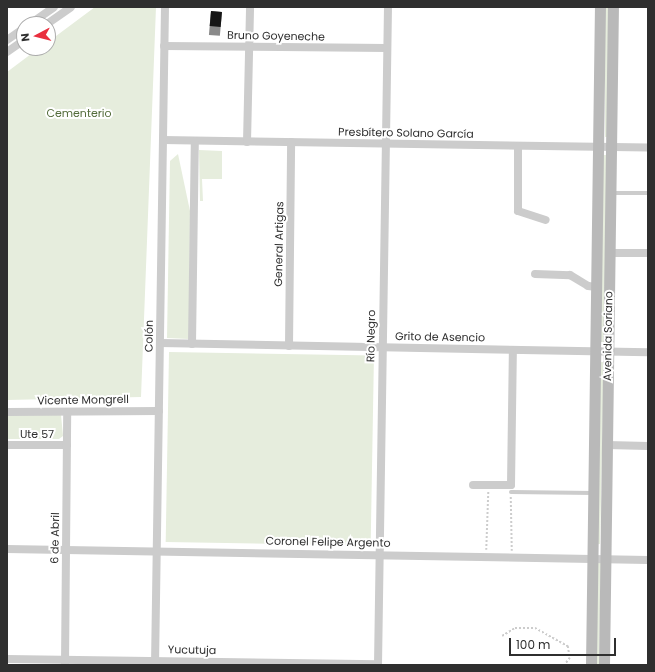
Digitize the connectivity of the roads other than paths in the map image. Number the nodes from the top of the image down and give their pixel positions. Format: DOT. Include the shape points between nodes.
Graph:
graph roads {
  1 [pos="54,7"];
  2 [pos="71,7"];
  3 [pos="165,7"];
  4 [pos="250,7"];
  5 [pos="388,7"];
  6 [pos="600,7"];
  7 [pos="613,7"];
  8 [pos="41,16"];
  9 [pos="56,18"];
  10 [pos="16,34"];
  11 [pos="7,40"];
  12 [pos="16,46"];
  13 [pos="164,46"];
  14 [pos="249,47"];
  15 [pos="387,48"];
  16 [pos="7,52"];
  17 [pos="163,140"];
  18 [pos="195,141"];
  19 [pos="247,142"];
  20 [pos="291,142"];
  21 [pos="385,144"];
  22 [pos="518,146"];
  23 [pos="599,147"];
  24 [pos="611,147"];
  25 [pos="648,148"];
  26 [pos="610,193"];
  27 [pos="648,194"];
  28 [pos="546,220"];
  29 [pos="609,253"];
  30 [pos="648,253"];
  31 [pos="535,274"];
  32 [pos="597,287"];
  33 [pos="160,343"];
  34 [pos="192,344"];
  35 [pos="289,346"];
  36 [pos="382,347"];
  37 [pos="513,350"];
  38 [pos="596,351"];
  39 [pos="608,351"];
  40 [pos="648,352"];
  41 [pos="159,411"];
  42 [pos="7,412"];
  43 [pos="67,412"];
  44 [pos="7,445"];
  45 [pos="67,445"];
  46 [pos="607,445"];
  47 [pos="648,446"];
  48 [pos="473,485"];
  49 [pos="511,492"];
  50 [pos="593,493"];
  51 [pos="7,549"];
  52 [pos="66,549"];
  53 [pos="157,551"];
  54 [pos="380,554"];
  55 [pos="593,559"];
  56 [pos="605,559"];
  57 [pos="648,560"];
  58 [pos="7,659"];
  59 [pos="65,662"];
  60 [pos="155,663"];
  61 [pos="378,665"];
  62 [pos="591,665"];
  63 [pos="604,665"];
  1 -- 8 [label="street"];
  2 -- 9 [label="street"];
  3 -- 13 [label="street, Colón"];
  4 -- 14 [label="street"];
  5 -- 15 [label="street, Río Negro"];
  6 -- 23 [label="street, Avenida Soriano"];
  7 -- 24 [label="street, Avenida Soriano"];
  10 -- 11 [label="street"];
  12 -- 16 [label="street"];
  13 -- 14 [label="street, Bruno Goyeneche"];
  13 -- 17 [label="street, Colón"];
  14 -- 15 [label="street, Bruno Goyeneche"];
  14 -- 19 [label="street"];
  15 -- 21 [label="street, Río Negro"];
  17 -- 18 [label="street, Presbítero Solano García"];
  17 -- 33 [label="street, Colón"];
  18 -- 19 [label="street, Presbítero Solano García"];
  18 -- 34 [label="street"];
  19 -- 20 [label="street, Presbítero Solano García"];
  20 -- 21 [label="street, Presbítero Solano García"];
  20 -- 35 [label="street, General Artigas"];
  21 -- 22 [label="street, Presbítero Solano García"];
  21 -- 36 [label="street, Río Negro"];
  22 -- 23 [label="street, Presbítero Solano García"];
  22 -- 28 [label="street" via="518,211"];
  23 -- 24 [label="street, Presbítero Solano García"];
  23 -- 32 [label="street, Avenida Soriano"];
  24 -- 25 [label="street, Presbítero Solano García"];
  24 -- 26 [label="street, Avenida Soriano"];
  26 -- 27 [label="lane"];
  26 -- 29 [label="street, Avenida Soriano"];
  29 -- 30 [label="street"];
  29 -- 39 [label="street, Avenida Soriano"];
  31 -- 32 [label="street" via="570,274 588,286"];
  32 -- 38 [label="street, Avenida Soriano"];
  33 -- 34 [label="street, Grito de Asencio"];
  33 -- 41 [label="street, Colón"];
  34 -- 35 [label="street, Grito de Asencio"];
  35 -- 36 [label="street, Grito de Asencio"];
  36 -- 37 [label="street, Grito de Asencio"];
  36 -- 54 [label="street, Río Negro"];
  37 -- 38 [label="street, Grito de Asencio"];
  37 -- 48 [label="street" via="511,485"];
  38 -- 39 [label="street, Grito de Asencio"];
  38 -- 50 [label="street, Avenida Soriano"];
  39 -- 40 [label="street, Grito de Asencio"];
  39 -- 46 [label="street, Avenida Soriano"];
  41 -- 43 [label="street, Vicente Mongrell"];
  41 -- 53 [label="street, Colón"];
  42 -- 43 [label="street, Vicente Mongrell"];
  43 -- 45 [label="street, 6 de Abril"];
  44 -- 45 [label="street, Ute 57"];
  45 -- 52 [label="street, 6 de Abril"];
  46 -- 47 [label="street"];
  46 -- 56 [label="street, Avenida Soriano"];
  49 -- 50 [label="lane"];
  50 -- 55 [label="street, Avenida Soriano"];
  51 -- 52 [label="street, Coronel Felipe Argento"];
  52 -- 53 [label="street, Coronel Felipe Argento"];
  52 -- 59 [label="street, 6 de Abril"];
  53 -- 54 [label="street, Coronel Felipe Argento"];
  53 -- 60 [label="street, Colón"];
  54 -- 55 [label="street, Coronel Felipe Argento"];
  54 -- 61 [label="street, Río Negro"];
  55 -- 56 [label="street, Coronel Felipe Argento"];
  55 -- 62 [label="street, Avenida Soriano"];
  56 -- 57 [label="street, Coronel Felipe Argento"];
  56 -- 63 [label="street, Avenida Soriano"];
  58 -- 59 [label="street, Yucutuja"];
  59 -- 60 [label="street, Yucutuja"];
  60 -- 61 [label="street, Yucutuja"];
}
